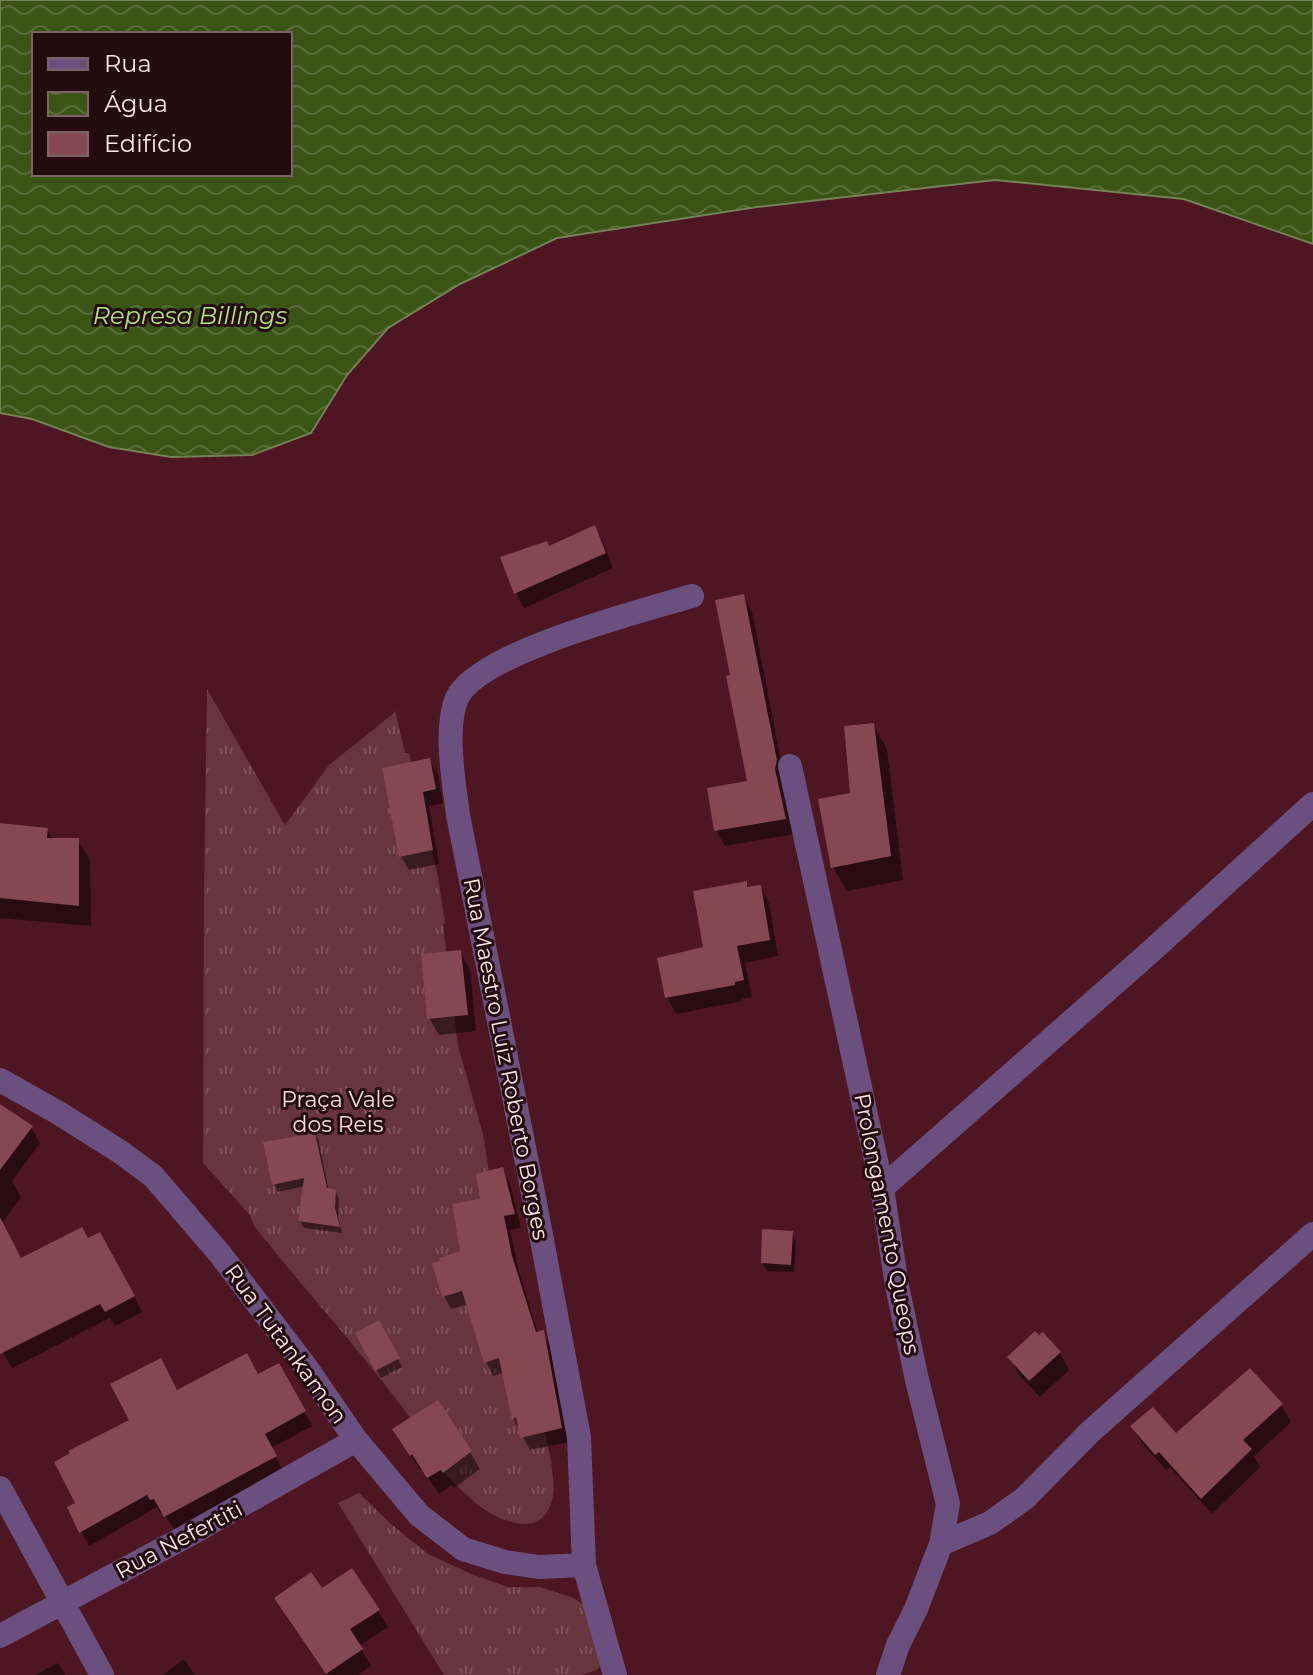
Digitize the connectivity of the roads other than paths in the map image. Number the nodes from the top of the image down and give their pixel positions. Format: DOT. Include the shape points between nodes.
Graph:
graph roads {
  1 [pos="692,596"];
  2 [pos="790,766"];
  3 [pos="1313,804"];
  4 [pos="0,1080"];
  5 [pos="882,1188"];
  6 [pos="1313,1234"];
  7 [pos="356,1440"];
  8 [pos="0,1488"];
  9 [pos="941,1544"];
  10 [pos="584,1565"];
  11 [pos="62,1602"];
  12 [pos="0,1636"];
  13 [pos="102,1675"];
  14 [pos="615,1675"];
  15 [pos="888,1675"];
  1 -- 10 [label="street, Rua Maestro Luiz Roberto Borges" via="531,647 482,673 457,699 451,732 458,815 579,1437"];
  2 -- 5 [label="street, Prolongamento Queops"];
  3 -- 5 [label="street"];
  4 -- 7 [label="street, Rua Tutankamon" via="153,1176 229,1267"];
  5 -- 9 [label="street, Prolongamento Queops" via="897,1286 948,1504"];
  6 -- 9 [label="street" via="1090,1432 1025,1498 990,1523"];
  7 -- 10 [label="street, Rua Tutankamon" via="419,1515 463,1549 539,1567"];
  7 -- 11 [label="street, Rua Nefertiti"];
  8 -- 11 [label="street"];
  9 -- 15 [label="street, Prolongamento Queops"];
  10 -- 14 [label="street, Rua Maestro Luiz Roberto Borges"];
  11 -- 12 [label="street, Rua Nefertiti"];
  11 -- 13 [label="street"];
}
